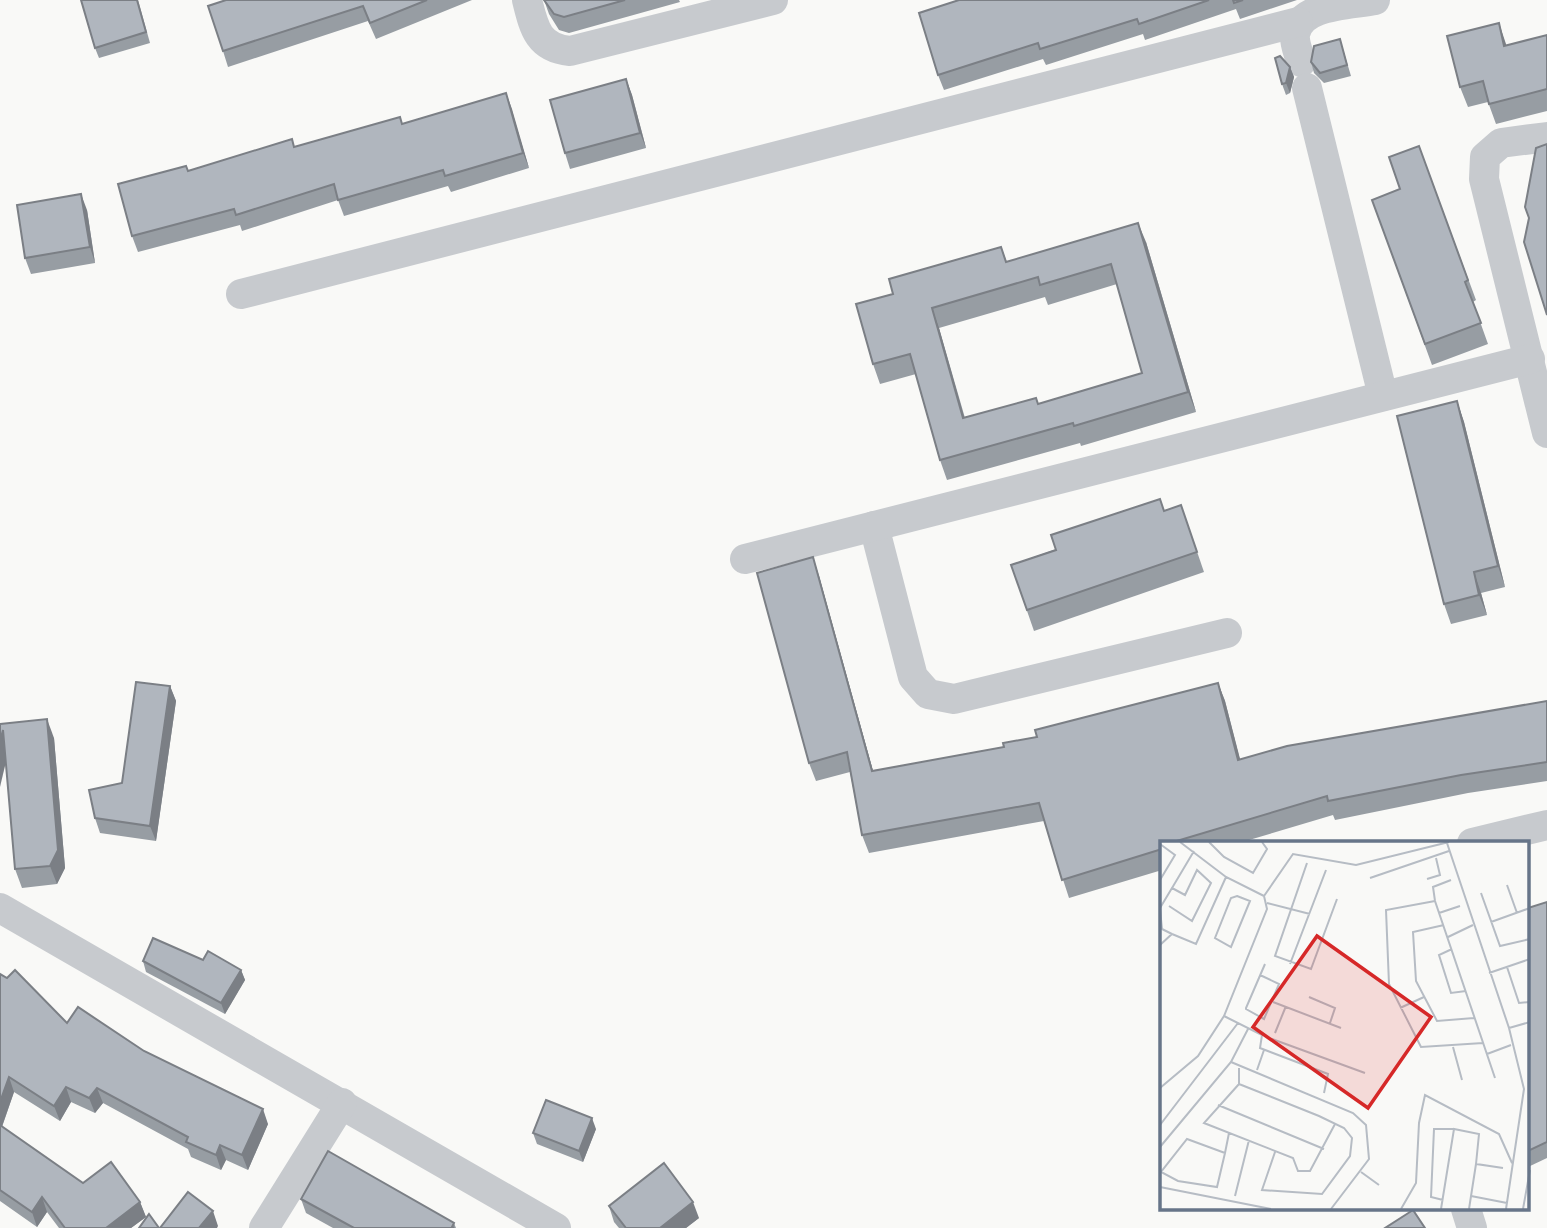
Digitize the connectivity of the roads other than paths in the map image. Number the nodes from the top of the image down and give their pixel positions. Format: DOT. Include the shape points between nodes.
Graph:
graph roads {
  1 [pos="527,0"];
  2 [pos="774,0"];
  3 [pos="1375,0"];
  4 [pos="727,6"];
  5 [pos="1298,22"];
  6 [pos="1547,137"];
  7 [pos="241,294"];
  8 [pos="1530,359"];
  9 [pos="1383,396"];
  10 [pos="1547,433"];
  11 [pos="874,526"];
  12 [pos="745,559"];
  13 [pos="1227,633"];
  14 [pos="1547,825"];
  15 [pos="1480,841"];
  16 [pos="0,908"];
  17 [pos="342,1103"];
  18 [pos="1466,1210"];
  19 [pos="264,1228"];
  20 [pos="556,1228"];
  21 [pos="1472,1228"];
  1 -- 4 [label="street" via="543,40 552,49 570,51"];
  2 -- 4 [label="street"];
  3 -- 5 [label="street" via="1311,12"];
  5 -- 7 [label="street"];
  5 -- 9 [label="street" via="1294,37"];
  6 -- 8 [label="street" via="1501,143 1485,157 1484,179"];
  8 -- 9 [label="street"];
  8 -- 10 [label="street"];
  9 -- 11 [label="street"];
  11 -- 12 [label="street"];
  11 -- 13 [label="street" via="913,677 928,694 954,699"];
  14 -- 15 [label="street"];
  16 -- 17 [label="street"];
  17 -- 19 [label="street"];
  17 -- 20 [label="street"];
  18 -- 21 [label="street"];
}
